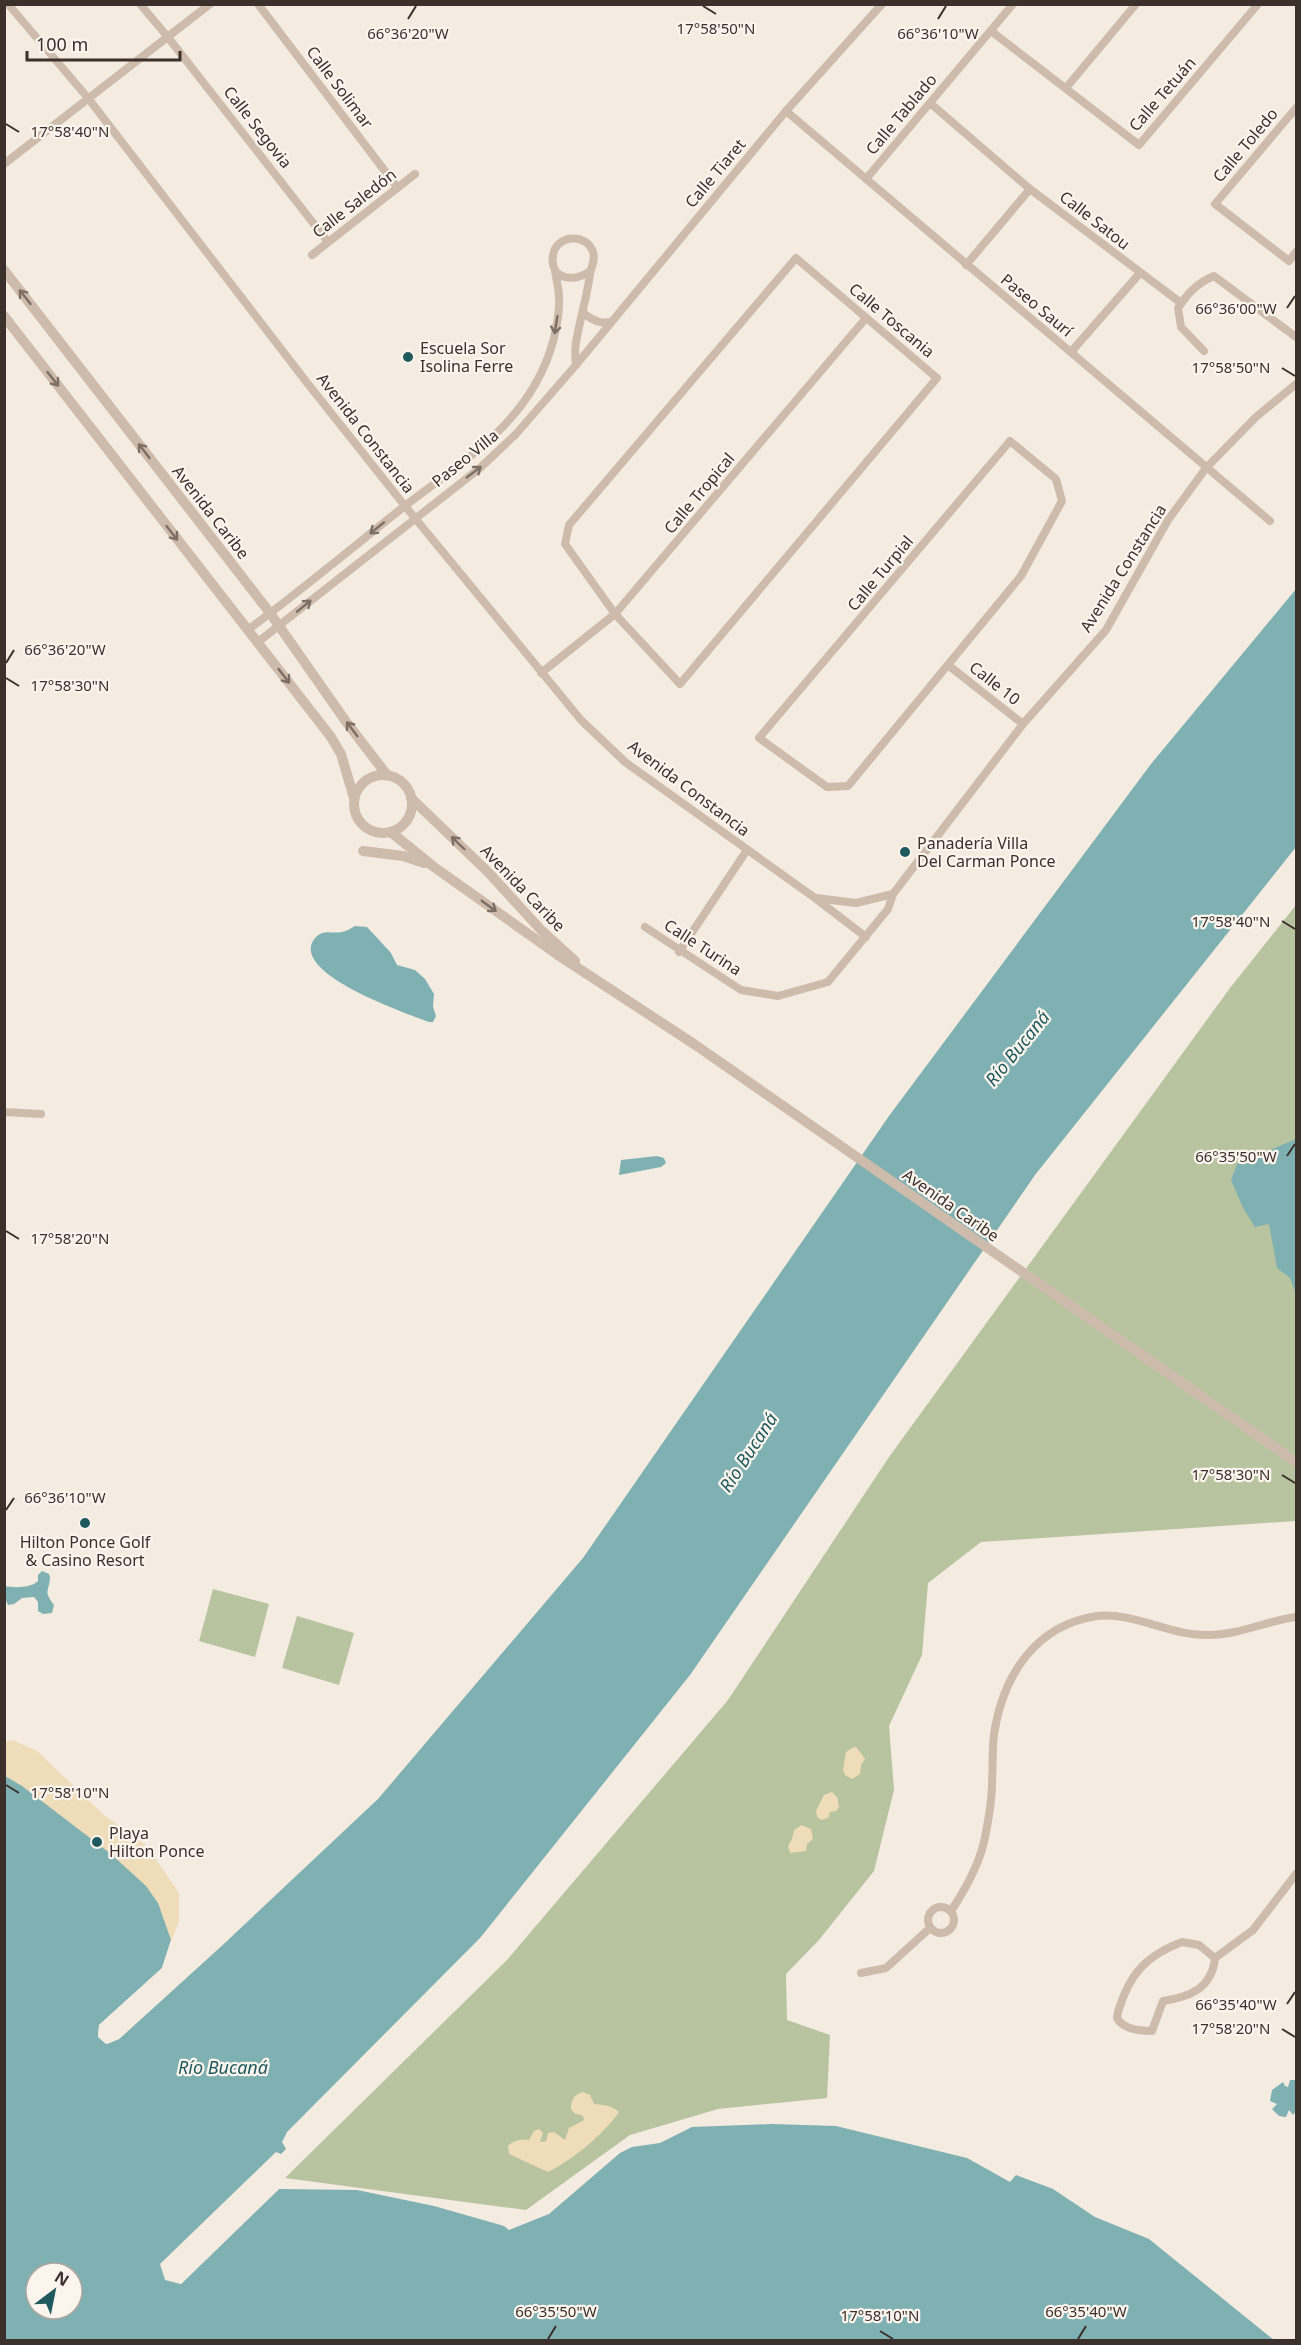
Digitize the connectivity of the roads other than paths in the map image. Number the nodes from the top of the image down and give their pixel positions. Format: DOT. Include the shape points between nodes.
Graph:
graph roads {
  1 [pos="8,4"];
  2 [pos="140,4"];
  3 [pos="210,4"];
  4 [pos="258,4"];
  5 [pos="882,4"];
  6 [pos="1013,4"];
  7 [pos="1136,4"];
  8 [pos="1258,4"];
  9 [pos="991,31"];
  10 [pos="167,36"];
  11 [pos="1066,88"];
  12 [pos="88,98"];
  13 [pos="930,103"];
  14 [pos="1296,108"];
  15 [pos="786,111"];
  16 [pos="4,164"];
  17 [pos="415,174"];
  18 [pos="866,179"];
  19 [pos="397,187"];
  20 [pos="1030,189"];
  21 [pos="328,242"];
  22 [pos="1296,252"];
  23 [pos="312,255"];
  24 [pos="966,265"];
  25 [pos="554,267"];
  26 [pos="4,270"];
  27 [pos="590,271"];
  28 [pos="1140,273"];
  29 [pos="1181,303"];
  30 [pos="583,313"];
  31 [pos="4,316"];
  32 [pos="866,318"];
  33 [pos="611,322"];
  34 [pos="1296,337"];
  35 [pos="1204,351"];
  36 [pos="1071,352"];
  37 [pos="576,364"];
  38 [pos="1296,384"];
  39 [pos="1206,468"];
  40 [pos="405,506"];
  41 [pos="415,518"];
  42 [pos="1270,521"];
  43 [pos="270,613"];
  44 [pos="615,614"];
  45 [pos="280,626"];
  46 [pos="249,629"];
  47 [pos="258,642"];
  48 [pos="948,665"];
  49 [pos="541,674"];
  50 [pos="1023,724"];
  51 [pos="387,775"];
  52 [pos="354,798"];
  53 [pos="411,798"];
  54 [pos="392,833"];
  55 [pos="747,850"];
  56 [pos="363,851"];
  57 [pos="434,867"];
  58 [pos="893,894"];
  59 [pos="815,898"];
  60 [pos="645,927"];
  61 [pos="866,937"];
  62 [pos="679,952"];
  63 [pos="588,974"];
  64 [pos="4,1112"];
  65 [pos="41,1114"];
  66 [pos="1296,1462"];
  67 [pos="1296,1617"];
  68 [pos="1296,1874"];
  69 [pos="951,1911"];
  70 [pos="930,1928"];
  71 [pos="1215,1958"];
  72 [pos="861,1973"];
  1 -- 12 [label="street, Avenida Constancia"];
  2 -- 10 [label="street, Calle Segovia"];
  3 -- 10 [label="street"];
  4 -- 19 [label="street, Calle Solimar"];
  5 -- 15 [label="street, Calle Tiaret"];
  6 -- 9 [label="street, Calle Tablado"];
  7 -- 11 [label="street"];
  8 -- 11 [label="street, Calle Tetuán" via="1139,145"];
  9 -- 11 [label="street, Calle Tetuán"];
  9 -- 13 [label="street, Calle Tablado"];
  10 -- 12 [label="street"];
  10 -- 21 [label="street, Calle Segovia"];
  12 -- 16 [label="street"];
  12 -- 40 [label="street, Avenida Constancia"];
  13 -- 18 [label="street, Calle Tablado"];
  13 -- 20 [label="street, Calle Satou"];
  14 -- 22 [label="street, Calle Toledo" via="1215,204 1288,261"];
  15 -- 18 [label="street, Paseo Saurí"];
  15 -- 33 [label="street, Calle Tiaret"];
  17 -- 19 [label="street, Calle Saledón"];
  18 -- 24 [label="street, Paseo Saurí"];
  19 -- 21 [label="street, Calle Saledón"];
  20 -- 24 [label="street"];
  20 -- 28 [label="street, Calle Satou"];
  21 -- 23 [label="street, Calle Saledón"];
  24 -- 36 [label="street, Paseo Saurí"];
  25 -- 27 [label="street" via="561,276 571,279 582,278"];
  25 -- 27 [label="street, Paseo Villa" via="552,256 556,246 565,239 576,238 593,250"];
  25 -- 40 [label="street, Paseo Villa, one-way" via="559,298 556,328 548,360 535,386 517,413 467,461"];
  43 -- 26 [label="street, Avenida Caribe, one-way"];
  27 -- 30 [label="street, Paseo Villa"];
  28 -- 29 [label="street, Calle Satou"];
  28 -- 36 [label="street"];
  29 -- 34 [label="street" via="1200,282 1214,276"];
  29 -- 35 [label="street" via="1181,327"];
  30 -- 33 [label="street" via="602,324"];
  30 -- 37 [label="street, Paseo Villa" via="575,343"];
  31 -- 46 [label="street, one-way"];
  32 -- 44 [label="street, Calle Tropical"];
  32 -- 44 [label="street, Calle Toscania" via="796,258 607,480 569,525 565,544"];
  32 -- 44 [label="street, Calle Toscania" via="937,378 680,684"];
  33 -- 37 [label="street, Calle Tiaret"];
  36 -- 39 [label="street, Paseo Saurí"];
  41 -- 37 [label="street, Paseo Villa, one-way" via="480,468 516,434"];
  38 -- 39 [label="street, Avenida Constancia" via="1256,417"];
  39 -- 42 [label="street, Paseo Saurí"];
  39 -- 50 [label="street, Avenida Constancia" via="1168,520 1106,630"];
  40 -- 41 [label="street, Avenida Constancia"];
  40 -- 43 [label="street, Paseo Villa, one-way"];
  45 -- 41 [label="street, Paseo Villa, one-way"];
  41 -- 49 [label="street, Avenida Constancia"];
  43 -- 45 [label="street, Avenida Caribe"];
  43 -- 46 [label="street, Paseo Villa"];
  44 -- 49 [label="street, Calle Tropical"];
  45 -- 47 [label="street, Paseo Villa"];
  51 -- 45 [label="street, Avenida Caribe, one-way"];
  46 -- 47 [label="street"];
  47 -- 52 [label="street, one-way" via="332,737"];
  48 -- 48 [label="street, Calle Turpial" via="848,786 827,787 759,738 1011,441 1056,479 1062,501 1021,576"];
  48 -- 50 [label="street, Calle 10"];
  49 -- 55 [label="street, Avenida Constancia" via="581,720 626,762"];
  50 -- 58 [label="street, Avenida Constancia"];
  51 -- 52 [label="street" via="362,783"];
  51 -- 53 [label="street" via="403,783"];
  52 -- 54 [label="street" via="354,812 365,828"];
  53 -- 54 [label="street" via="410,815"];
  63 -- 53 [label="street, Avenida Caribe, one-way"];
  54 -- 57 [label="street, Avenida Caribe"];
  55 -- 59 [label="street, Avenida Constancia"];
  55 -- 62 [label="street"];
  56 -- 57 [label="street" via="403,856"];
  57 -- 63 [label="street, Avenida Caribe, one-way"];
  58 -- 59 [label="street" via="856,903"];
  58 -- 61 [label="street, Avenida Constancia" via="888,909"];
  59 -- 61 [label="street, Avenida Constancia"];
  60 -- 62 [label="street, Calle Turina"];
  61 -- 62 [label="street, Calle Turina" via="828,982 778,996 741,990"];
  63 -- 66 [label="street, Avenida Caribe"];
  64 -- 65 [label="street"];
  67 -- 69 [label="street" via="1239,1632 1207,1635 1184,1634 1117,1616 1099,1616 1068,1623 1040,1640 1027,1653 1001,1704 994,1734 984,1842 964,1892"];
  68 -- 71 [label="street" via="1253,1930"];
  69 -- 70 [label="street" via="934,1908 928,1919"];
  69 -- 70 [label="street" via="954,1919 949,1931 941,1934"];
  70 -- 72 [label="street" via="886,1968"];
  71 -- 71 [label="street" via="1191,1942 1173,1945 1152,1957 1133,1975 1118,2021 1152,2031 1163,2001 1197,1991 1212,1973"];
}
